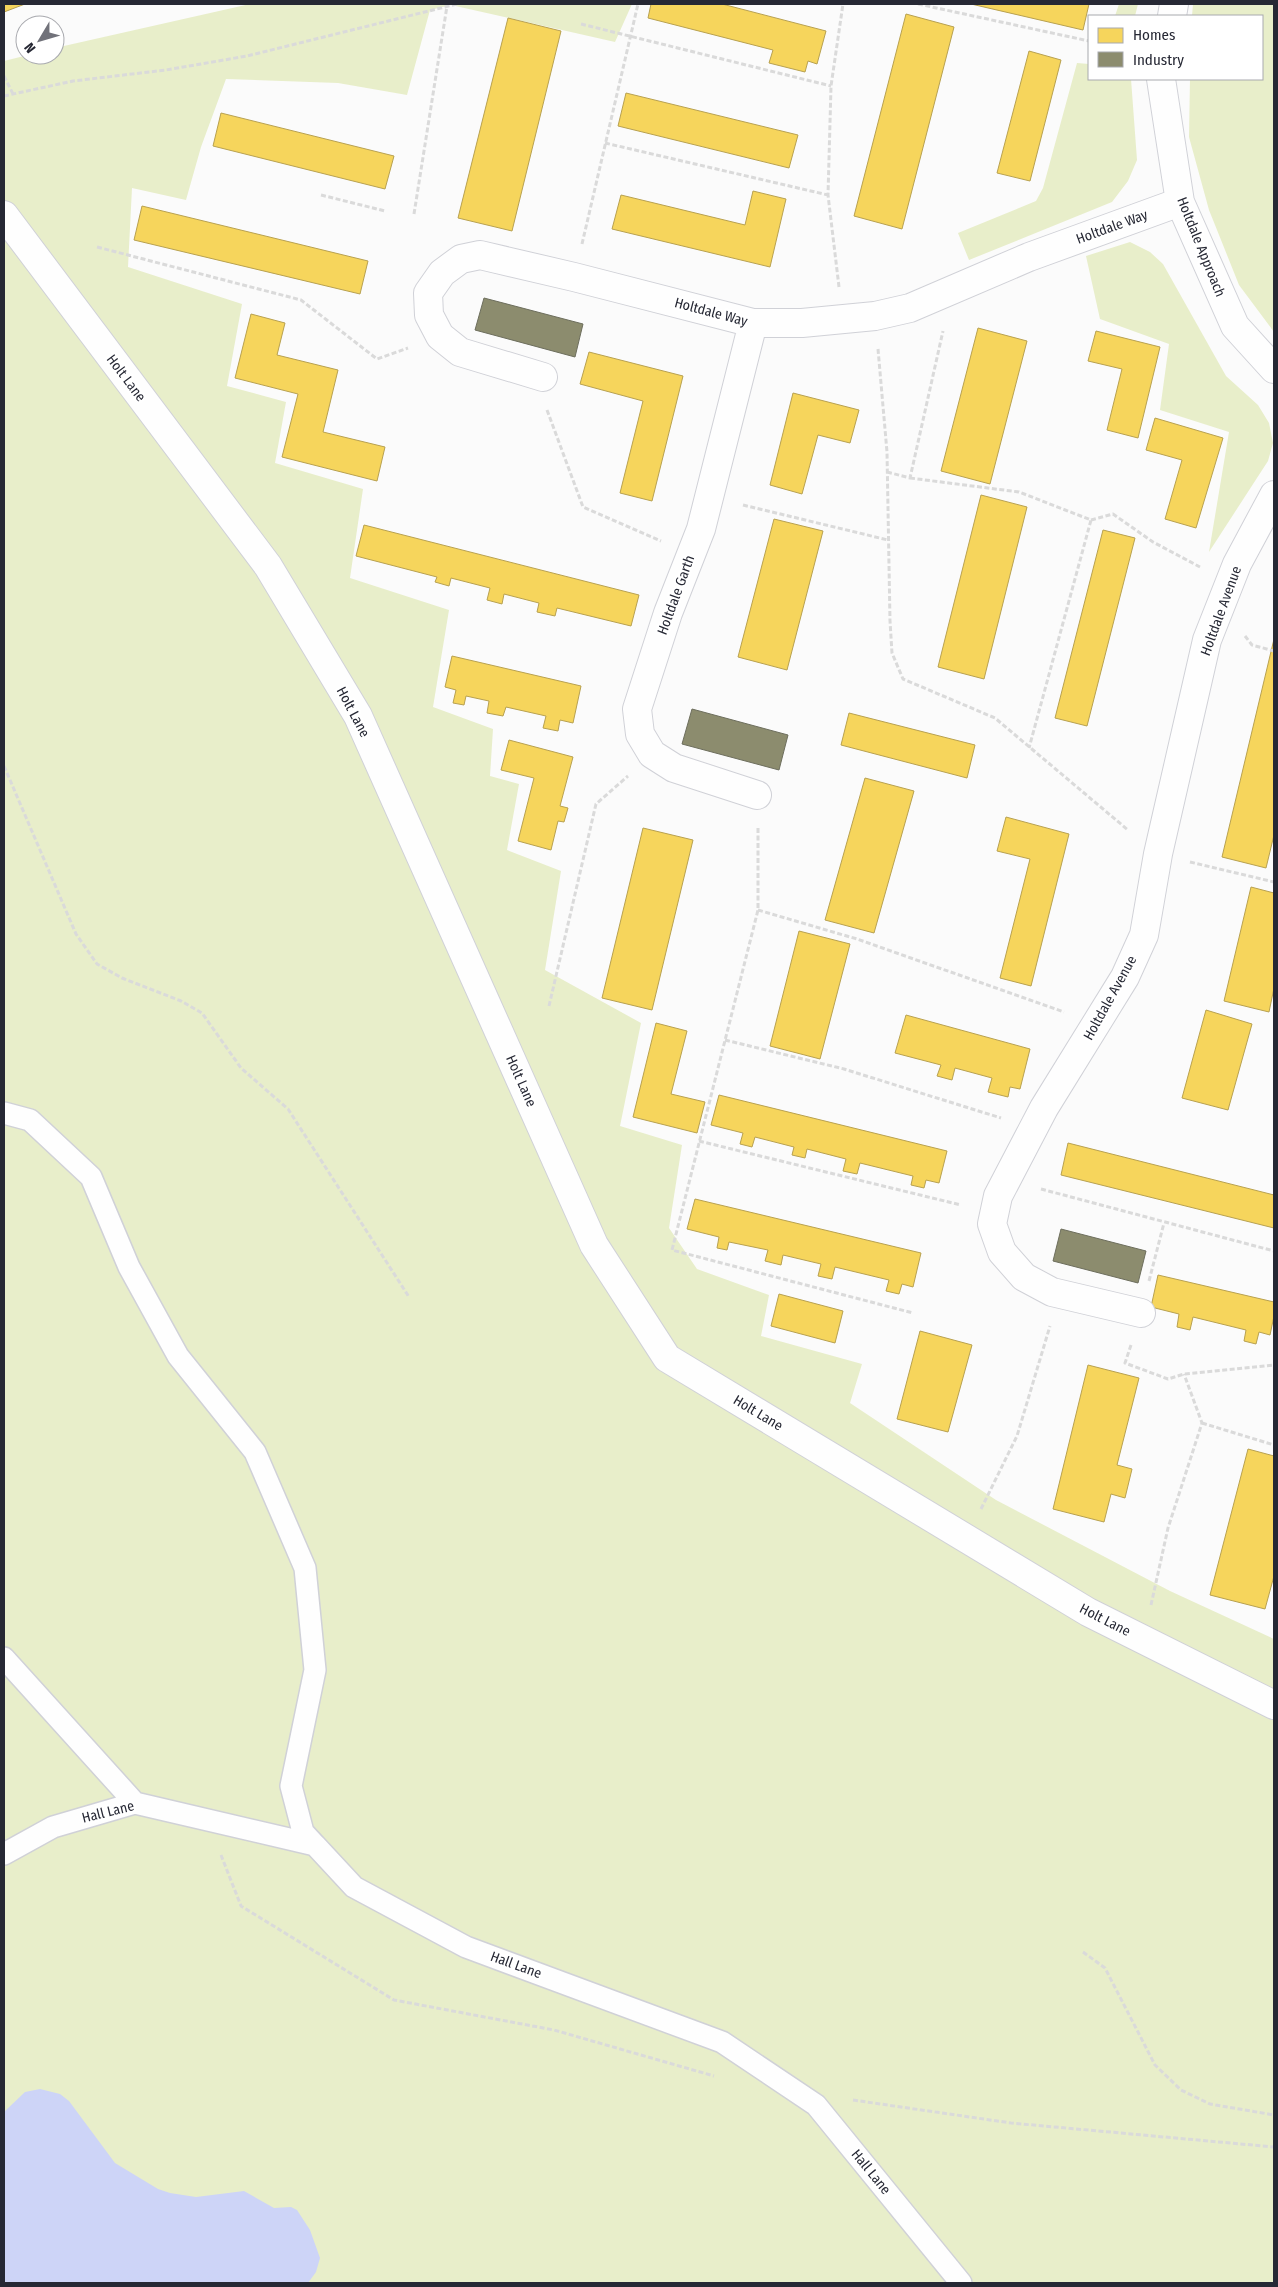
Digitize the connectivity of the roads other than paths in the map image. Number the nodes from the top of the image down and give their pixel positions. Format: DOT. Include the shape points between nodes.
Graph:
graph roads {
  1 [pos="1161,80"];
  2 [pos="1180,202"];
  3 [pos="4,215"];
  4 [pos="752,323"];
  5 [pos="1274,369"];
  6 [pos="538,375"];
  7 [pos="1274,496"];
  8 [pos="758,795"];
  9 [pos="4,1113"];
  10 [pos="1141,1313"];
  11 [pos="4,1658"];
  12 [pos="1274,1705"];
  13 [pos="135,1803"];
  14 [pos="315,1845"];
  15 [pos="4,1854"];
  16 [pos="961,2283"];
  1 -- 2 [label="street, Holtdale Approach"];
  2 -- 4 [label="street, Holtdale Way" via="1029,257 910,308 875,316 802,323"];
  2 -- 5 [label="street, Holtdale Approach" via="1235,326"];
  3 -- 12 [label="street, Holt Lane" via="268,566 358,716 594,1244 667,1358 1088,1612"];
  4 -- 6 [label="street, Holtdale Way" via="480,255 461,259 442,273 428,293 429,314 440,336 460,352"];
  4 -- 8 [label="street, Holtdale Garth" via="701,529 668,613 637,710 640,734 652,754 674,768"];
  7 -- 10 [label="street, Holtdale Avenue" via="1237,564 1207,640 1158,854 1144,935 1125,977 1044,1108 998,1196 992,1224 1002,1252 1024,1277 1059,1294"];
  9 -- 14 [label="lane" via="30,1120 91,1177 129,1268 178,1356 255,1452 305,1568 315,1670 292,1786 303,1832"];
  11 -- 13 [label="lane"];
  13 -- 14 [label="lane, Hall Lane"];
  13 -- 15 [label="lane, Hall Lane" via="53,1827"];
  14 -- 16 [label="lane, Hall Lane" via="354,1887 466,1946 722,2042 816,2105"];
}
